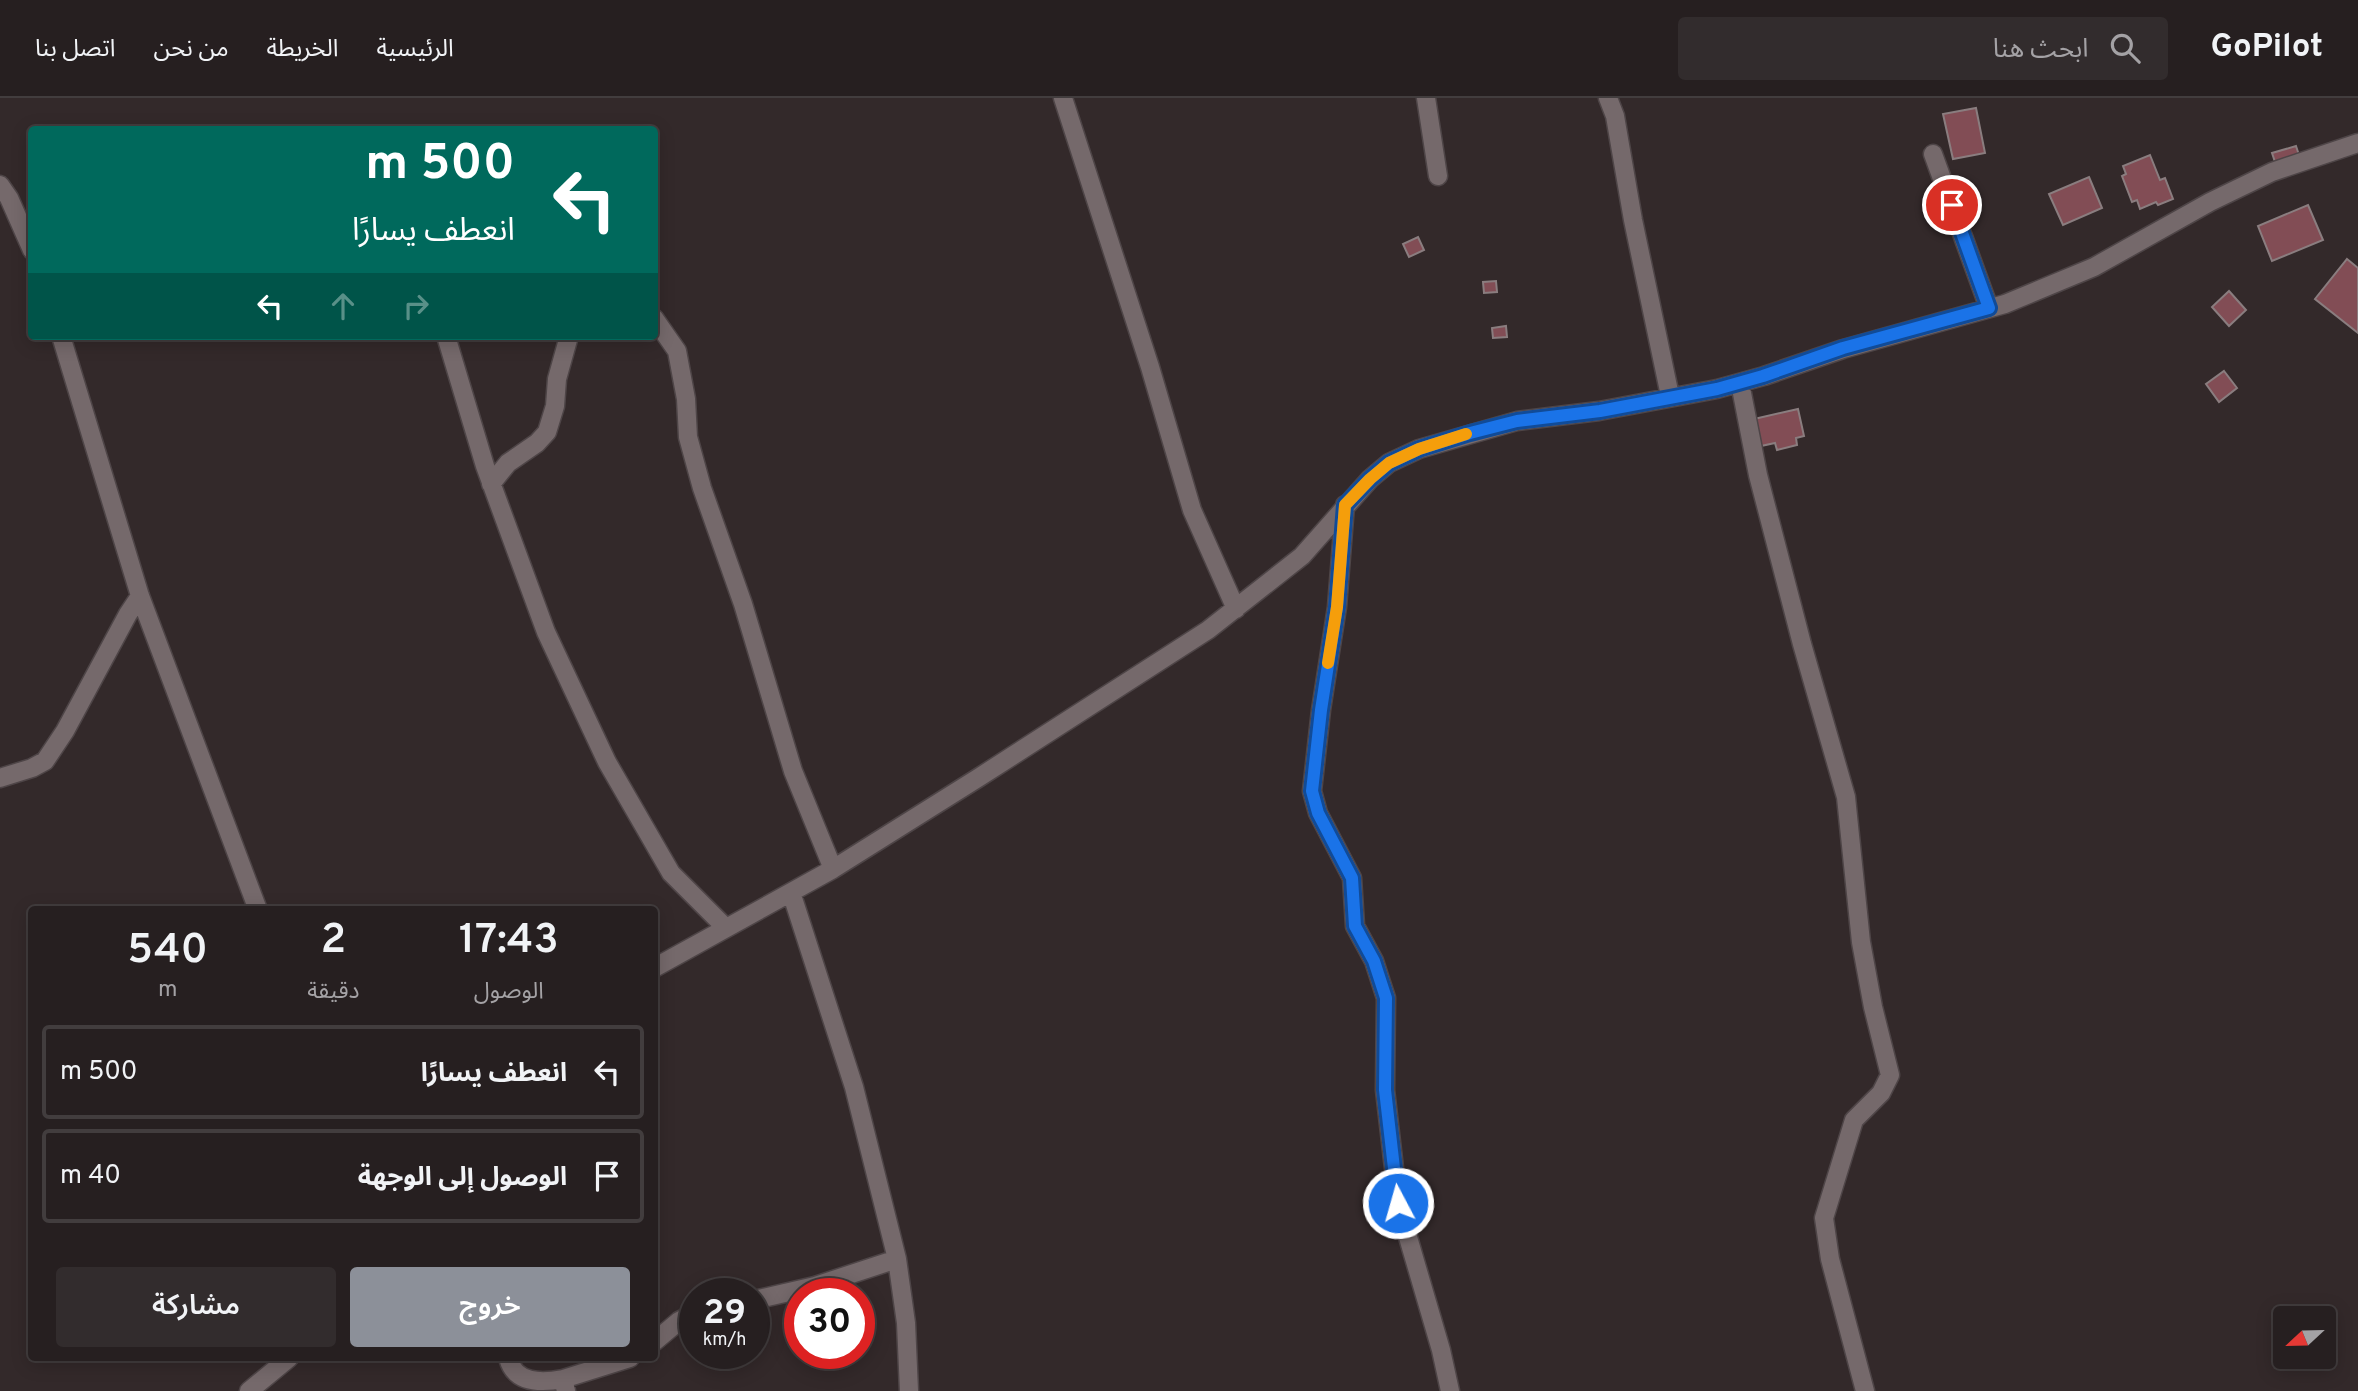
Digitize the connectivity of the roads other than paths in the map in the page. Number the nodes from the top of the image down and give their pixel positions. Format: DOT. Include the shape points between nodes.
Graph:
graph roads {
  1 [pos="1063,98"];
  2 [pos="1426,98"];
  3 [pos="1608,98"];
  4 [pos="2358,143"];
  5 [pos="1933,154"];
  6 [pos="1438,176"];
  7 [pos="0,185"];
  8 [pos="28,241"];
  9 [pos="1989,308"];
  10 [pos="658,324"];
  11 [pos="62,340"];
  12 [pos="447,340"];
  13 [pos="568,340"];
  14 [pos="1740,383"];
  15 [pos="1670,396"];
  16 [pos="491,484"];
  17 [pos="1345,505"];
  18 [pos="140,596"];
  19 [pos="1236,609"];
  20 [pos="0,778"];
  21 [pos="833,869"];
  22 [pos="791,892"];
  23 [pos="256,906"];
  24 [pos="726,928"];
  25 [pos="658,966"];
  26 [pos="897,1259"];
  27 [pos="770,1296"];
  28 [pos="679,1321"];
  29 [pos="658,1339"];
  30 [pos="285,1361"];
  31 [pos="509,1361"];
  32 [pos="623,1361"];
  33 [pos="565,1385"];
  34 [pos="250,1391"];
  35 [pos="909,1391"];
  36 [pos="1450,1391"];
  37 [pos="1865,1391"];
  1 -- 19 [label="street" via="1192,510"];
  2 -- 6 [label="street"];
  3 -- 15 [label="street"];
  4 -- 9 [label="street" via="2272,172 2094,267"];
  5 -- 9 [label="street"];
  7 -- 8 [label="street"];
  9 -- 14 [label="street" via="1843,348"];
  10 -- 21 [label="street" via="677,351 688,437 702,488 743,604 793,771"];
  11 -- 18 [label="street"];
  12 -- 16 [label="street"];
  13 -- 16 [label="street" via="547,432 508,463"];
  14 -- 15 [label="street"];
  14 -- 37 [label="street" via="1765,501 1846,797 1861,942 1890,1075 1881,1093 1854,1120 1824,1218 1830,1259"];
  15 -- 17 [label="street" via="1600,411 1517,421 1419,449 1389,463"];
  16 -- 24 [label="street" via="546,632 607,762 671,873"];
  17 -- 19 [label="street" via="1302,556"];
  17 -- 36 [label="street" via="1337,607 1312,791 1318,813 1352,878 1355,926 1374,961 1386,998 1385,1090 1398,1203"];
  18 -- 20 [label="street" via="45,761"];
  18 -- 23 [label="street"];
  19 -- 21 [label="street"];
  21 -- 22 [label="street"];
  22 -- 24 [label="street"];
  22 -- 26 [label="street" via="854,1087"];
  24 -- 25 [label="street"];
  26 -- 27 [label="street"];
  26 -- 35 [label="street"];
  28 -- 29 [label="street"];
  30 -- 34 [label="street"];
  31 -- 33 [label="street" via="521,1377"];
  32 -- 33 [label="street"];
}
